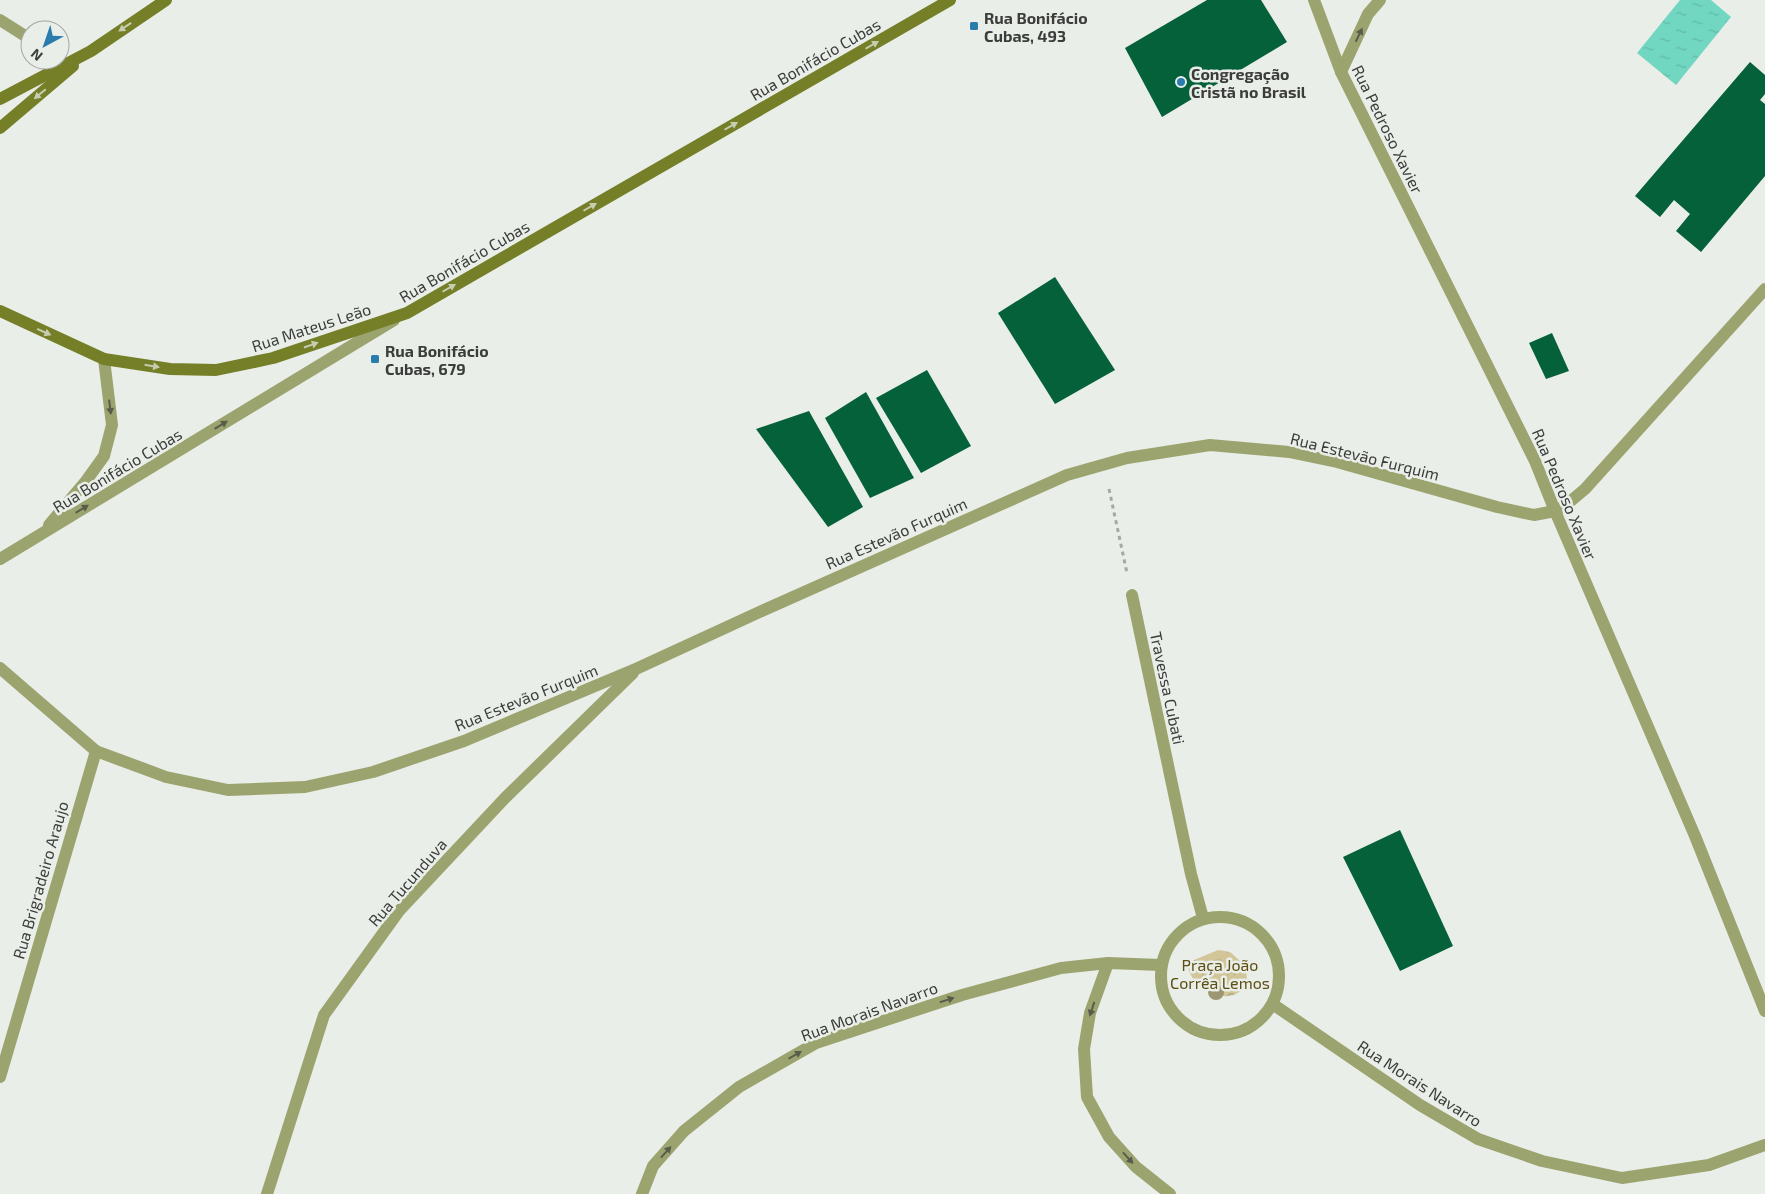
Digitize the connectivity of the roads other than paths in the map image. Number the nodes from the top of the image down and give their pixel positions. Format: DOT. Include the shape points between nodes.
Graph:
graph roads {
  1 [pos="166,0"];
  2 [pos="950,0"];
  3 [pos="1314,0"];
  4 [pos="1380,0"];
  5 [pos="0,20"];
  6 [pos="20,33"];
  7 [pos="90,52"];
  8 [pos="70,59"];
  9 [pos="48,70"];
  10 [pos="1341,72"];
  11 [pos="0,99"];
  12 [pos="0,128"];
  13 [pos="1765,289"];
  14 [pos="0,311"];
  15 [pos="407,312"];
  16 [pos="104,359"];
  17 [pos="1555,511"];
  18 [pos="41,535"];
  19 [pos="0,559"];
  20 [pos="1132,595"];
  21 [pos="0,668"];
  22 [pos="638,668"];
  23 [pos="96,751"];
  24 [pos="1203,918"];
  25 [pos="1108,963"];
  26 [pos="1161,965"];
  27 [pos="1274,1005"];
  28 [pos="1765,1010"];
  29 [pos="0,1077"];
  30 [pos="1765,1144"];
  31 [pos="267,1194"];
  32 [pos="642,1194"];
  33 [pos="1170,1194"];
  1 -- 7 [label="main road, one-way"];
  15 -- 2 [label="main road, Rua Bonifácio Cubas, one-way"];
  3 -- 10 [label="street, Rua Pedroso Xavier"];
  10 -- 4 [label="street, one-way" via="1368,14"];
  5 -- 6 [label="street"];
  7 -- 8 [label="main road"];
  7 -- 12 [label="main road, one-way"];
  9 -- 11 [label="main road"];
  10 -- 17 [label="street, Rua Pedroso Xavier" via="1535,461"];
  13 -- 17 [label="street, Rua Estevão Furquim" via="1585,489"];
  14 -- 16 [label="main road, Rua Mateus Leão, one-way"];
  16 -- 15 [label="main road, Rua Mateus Leão, one-way" via="170,369 216,370 273,358"];
  18 -- 15 [label="street, Rua Bonifácio Cubas, one-way"];
  16 -- 18 [label="street, one-way" via="112,425 104,456"];
  17 -- 22 [label="street, Rua Estevão Furquim" via="1534,516 1289,452 1210,445 1127,458 1067,475"];
  17 -- 28 [label="street, Rua Pedroso Xavier" via="1695,836"];
  18 -- 19 [label="street, Rua Bonifácio Cubas"];
  20 -- 24 [label="street, Travessa Cubati"];
  21 -- 23 [label="street, Rua Estevão Furquim"];
  22 -- 23 [label="street, Rua Estevão Furquim" via="464,741 373,772 305,787 228,790 166,777"];
  22 -- 31 [label="street, Rua Tucunduva" via="505,798 398,911 324,1015"];
  23 -- 29 [label="street, Rua Brigradeiro Araujo"];
  24 -- 26 [label="street" via="1175,936"];
  24 -- 27 [label="street" via="1231,917 1256,928 1274,950 1281,977"];
  25 -- 26 [label="street, Rua Morais Navarro"];
  32 -- 25 [label="street, Rua Morais Navarro, one-way" via="653,1166 684,1131 739,1087 816,1043 971,992 1061,968"];
  25 -- 33 [label="street, one-way" via="1088,1022 1084,1049 1087,1097 1109,1137 1136,1167"];
  26 -- 27 [label="street" via="1164,998 1186,1025 1209,1034 1217,1036 1250,1029"];
  27 -- 30 [label="street, Rua Morais Navarro" via="1420,1105 1478,1139 1542,1161 1622,1178 1709,1165"];
}
